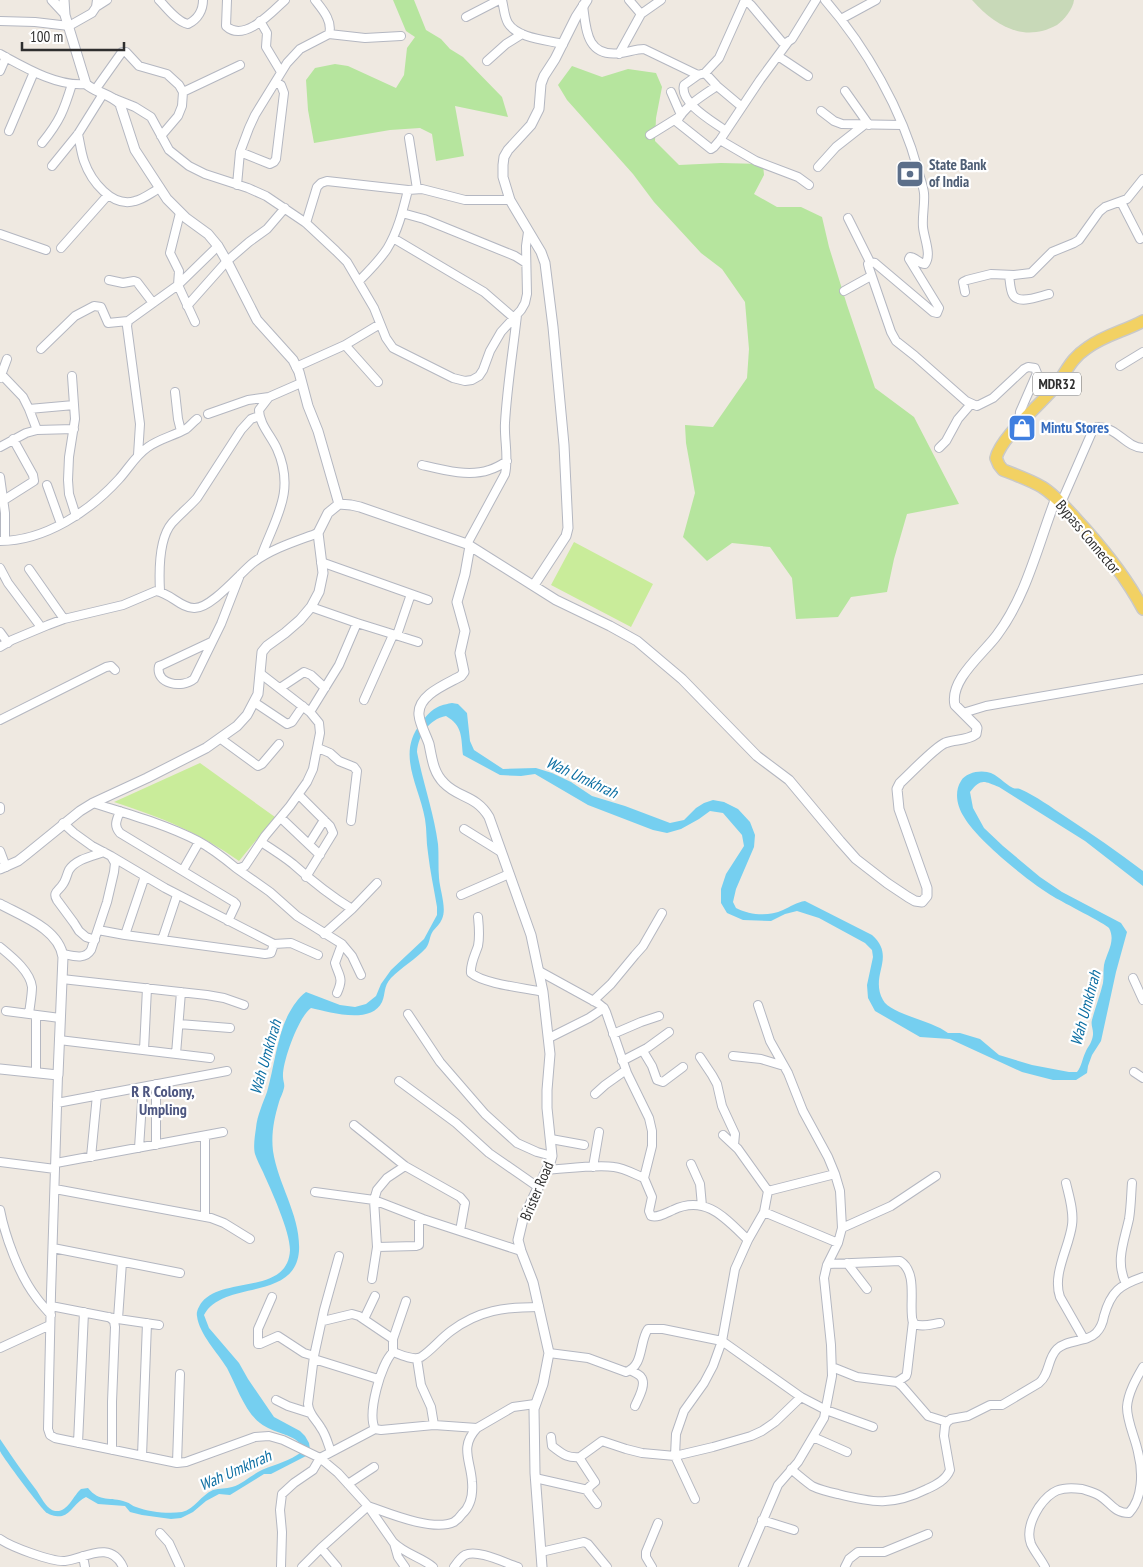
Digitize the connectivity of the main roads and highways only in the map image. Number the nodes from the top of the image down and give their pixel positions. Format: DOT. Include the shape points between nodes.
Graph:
graph roads {
  1 [pos="1143,321"];
  2 [pos="1143,609"];
  1 -- 2 [label="main road, Bypass Connector / MDR32" via="1099,340 1080,353 1053,390 1002,444 996,461 1006,471 1042,487 1058,500 1127,583"];
}
